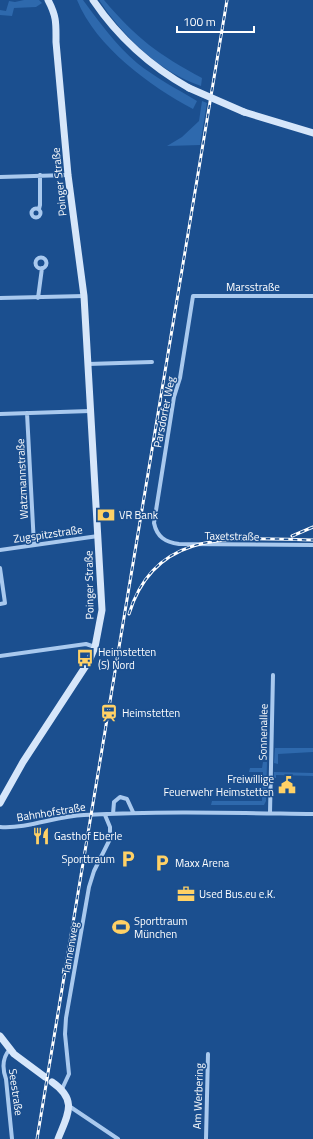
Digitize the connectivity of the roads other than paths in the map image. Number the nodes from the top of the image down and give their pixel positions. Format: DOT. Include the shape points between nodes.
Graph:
graph roads {
  1 [pos="48,0"];
  2 [pos="93,0"];
  3 [pos="313,133"];
  4 [pos="40,175"];
  5 [pos="68,175"];
  6 [pos="0,177"];
  7 [pos="39,209"];
  8 [pos="42,268"];
  9 [pos="84,296"];
  10 [pos="193,296"];
  11 [pos="313,296"];
  12 [pos="0,298"];
  13 [pos="38,298"];
  14 [pos="152,362"];
  15 [pos="88,364"];
  16 [pos="90,411"];
  17 [pos="27,413"];
  18 [pos="0,414"];
  19 [pos="156,532"];
  20 [pos="98,536"];
  21 [pos="34,545"];
  22 [pos="313,545"];
  23 [pos="0,550"];
  24 [pos="0,568"];
  25 [pos="0,604"];
  26 [pos="95,647"];
  27 [pos="0,656"];
  28 [pos="273,675"];
  29 [pos="0,803"];
  30 [pos="133,812"];
  31 [pos="270,813"];
  32 [pos="113,814"];
  33 [pos="313,814"];
  34 [pos="105,815"];
  35 [pos="0,827"];
  36 [pos="0,1036"];
  37 [pos="10,1049"];
  38 [pos="208,1054"];
  39 [pos="1,1071"];
  40 [pos="45,1077"];
  41 [pos="52,1082"];
  42 [pos="62,1089"];
  43 [pos="69,1106"];
  44 [pos="12,1139"];
  45 [pos="58,1139"];
  46 [pos="118,1139"];
  47 [pos="206,1139"];
  1 -- 5 [label="street, Poinger Straße" via="57,22 56,42"];
  2 -- 3 [label="street, bridge" via="134,49 158,69 189,88 244,112"];
  4 -- 5 [label="street"];
  4 -- 6 [label="street"];
  4 -- 7 [label="street"];
  5 -- 9 [label="street, Poinger Straße"];
  8 -- 13 [label="street"];
  9 -- 13 [label="street"];
  9 -- 15 [label="street, Poinger Straße"];
  10 -- 11 [label="street, Marsstraße"];
  10 -- 19 [label="street, Parsdorfer Weg" via="180,378 173,401 154,523"];
  12 -- 13 [label="street"];
  14 -- 15 [label="street"];
  15 -- 16 [label="street, Poinger Straße"];
  16 -- 17 [label="street"];
  16 -- 20 [label="street, Poinger Straße"];
  17 -- 18 [label="street"];
  17 -- 21 [label="street, Watzmannstraße"];
  19 -- 22 [label="street, Taxetstraße" via="166,541 179,544"];
  20 -- 21 [label="street, Zugspitzstraße"];
  20 -- 26 [label="street, Poinger Straße" via="102,604"];
  21 -- 23 [label="street, Zugspitzstraße"];
  24 -- 25 [label="street" via="5,603"];
  26 -- 27 [label="street" via="86,644"];
  26 -- 29 [label="street, Poinger Straße" via="81,675 23,762"];
  28 -- 31 [label="street, Sonnenallee"];
  30 -- 31 [label="street, Bahnhofstraße"];
  30 -- 32 [label="street, Bahnhofstraße"];
  30 -- 32 [label="street" via="127,799 120,797 114,802"];
  31 -- 33 [label="street, Bahnhofstraße"];
  32 -- 34 [label="street, Bahnhofstraße"];
  34 -- 35 [label="street, Bahnhofstraße" via="84,815"];
  34 -- 42 [label="street, Tannenweg" via="110,828 110,840 89,887 66,1018 69,1074"];
  36 -- 37 [label="street"];
  37 -- 39 [label="street, Seestraße" via="4,1058"];
  37 -- 40 [label="street"];
  38 -- 47 [label="street, Am Werbering"];
  39 -- 44 [label="street, Seestraße" via="6,1079"];
  41 -- 42 [label="street"];
  42 -- 43 [label="street"];
  43 -- 45 [label="street"];
  43 -- 46 [label="street"];
}
